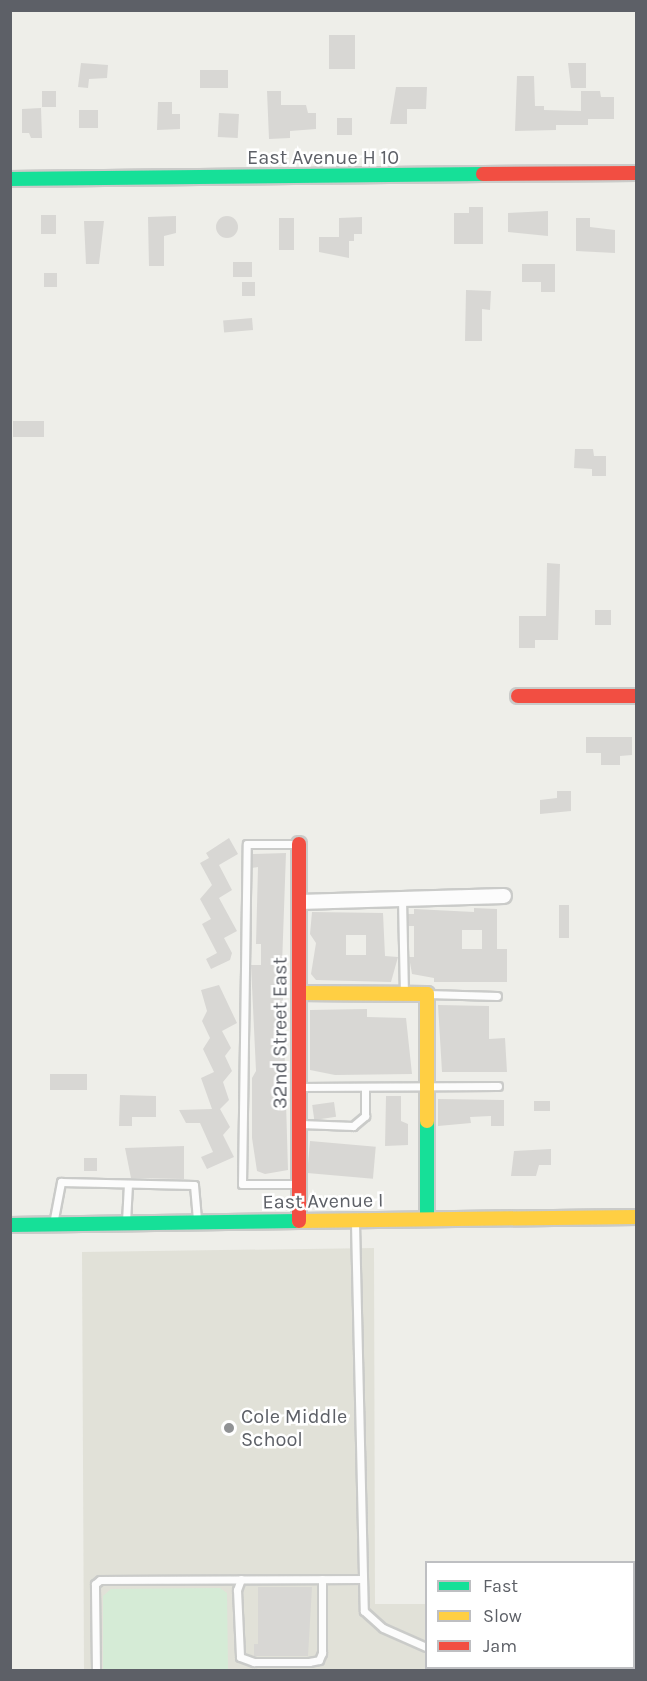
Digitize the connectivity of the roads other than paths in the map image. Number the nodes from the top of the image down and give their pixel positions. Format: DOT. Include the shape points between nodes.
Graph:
graph roads {
  1 [pos="636,173"];
  2 [pos="10,179"];
  3 [pos="518,696"];
  4 [pos="636,696"];
  5 [pos="300,844"];
  6 [pos="504,896"];
  7 [pos="402,899"];
  8 [pos="300,902"];
  9 [pos="299,993"];
  10 [pos="404,994"];
  11 [pos="428,994"];
  12 [pos="497,996"];
  13 [pos="498,1086"];
  14 [pos="299,1087"];
  15 [pos="365,1088"];
  16 [pos="427,1088"];
  17 [pos="299,1124"];
  18 [pos="299,1184"];
  19 [pos="128,1185"];
  20 [pos="636,1218"];
  21 [pos="427,1219"];
  22 [pos="355,1220"];
  23 [pos="299,1221"];
  24 [pos="197,1222"];
  25 [pos="126,1223"];
  26 [pos="53,1224"];
  27 [pos="10,1225"];
  28 [pos="322,1579"];
  29 [pos="362,1579"];
  30 [pos="241,1580"];
  31 [pos="425,1647"];
  32 [pos="96,1671"];
  1 -- 2 [label="street, East Avenue H 10"];
  3 -- 4 [label="street"];
  5 -- 8 [label="street, 32nd Street East"];
  5 -- 18 [label="lane" via="247,844 242,1184"];
  6 -- 7 [label="street"];
  7 -- 8 [label="street"];
  7 -- 10 [label="lane"];
  8 -- 9 [label="street, 32nd Street East"];
  9 -- 10 [label="street"];
  9 -- 14 [label="street, 32nd Street East"];
  10 -- 11 [label="street"];
  11 -- 12 [label="lane"];
  11 -- 16 [label="street"];
  13 -- 16 [label="lane"];
  14 -- 15 [label="lane"];
  14 -- 17 [label="street, 32nd Street East"];
  15 -- 16 [label="lane"];
  15 -- 17 [label="lane" via="365,1116 353,1126"];
  16 -- 21 [label="street"];
  17 -- 18 [label="street, 32nd Street East"];
  18 -- 23 [label="street, 32nd Street East"];
  19 -- 24 [label="lane" via="194,1185"];
  19 -- 25 [label="lane"];
  19 -- 26 [label="lane" via="61,1182"];
  20 -- 21 [label="street, East Avenue I"];
  21 -- 22 [label="street, East Avenue I"];
  22 -- 23 [label="street, East Avenue I"];
  22 -- 29 [label="lane"];
  23 -- 24 [label="street, East Avenue I"];
  24 -- 25 [label="street, East Avenue I"];
  25 -- 26 [label="street, East Avenue I"];
  26 -- 27 [label="street, East Avenue I"];
  28 -- 29 [label="lane"];
  28 -- 30 [label="lane"];
  28 -- 30 [label="lane" via="321,1657 315,1662 244,1660 236,1645 237,1590"];
  29 -- 31 [label="lane" via="364,1611 372,1621"];
  30 -- 32 [label="lane" via="100,1580 95,1584"];
}
